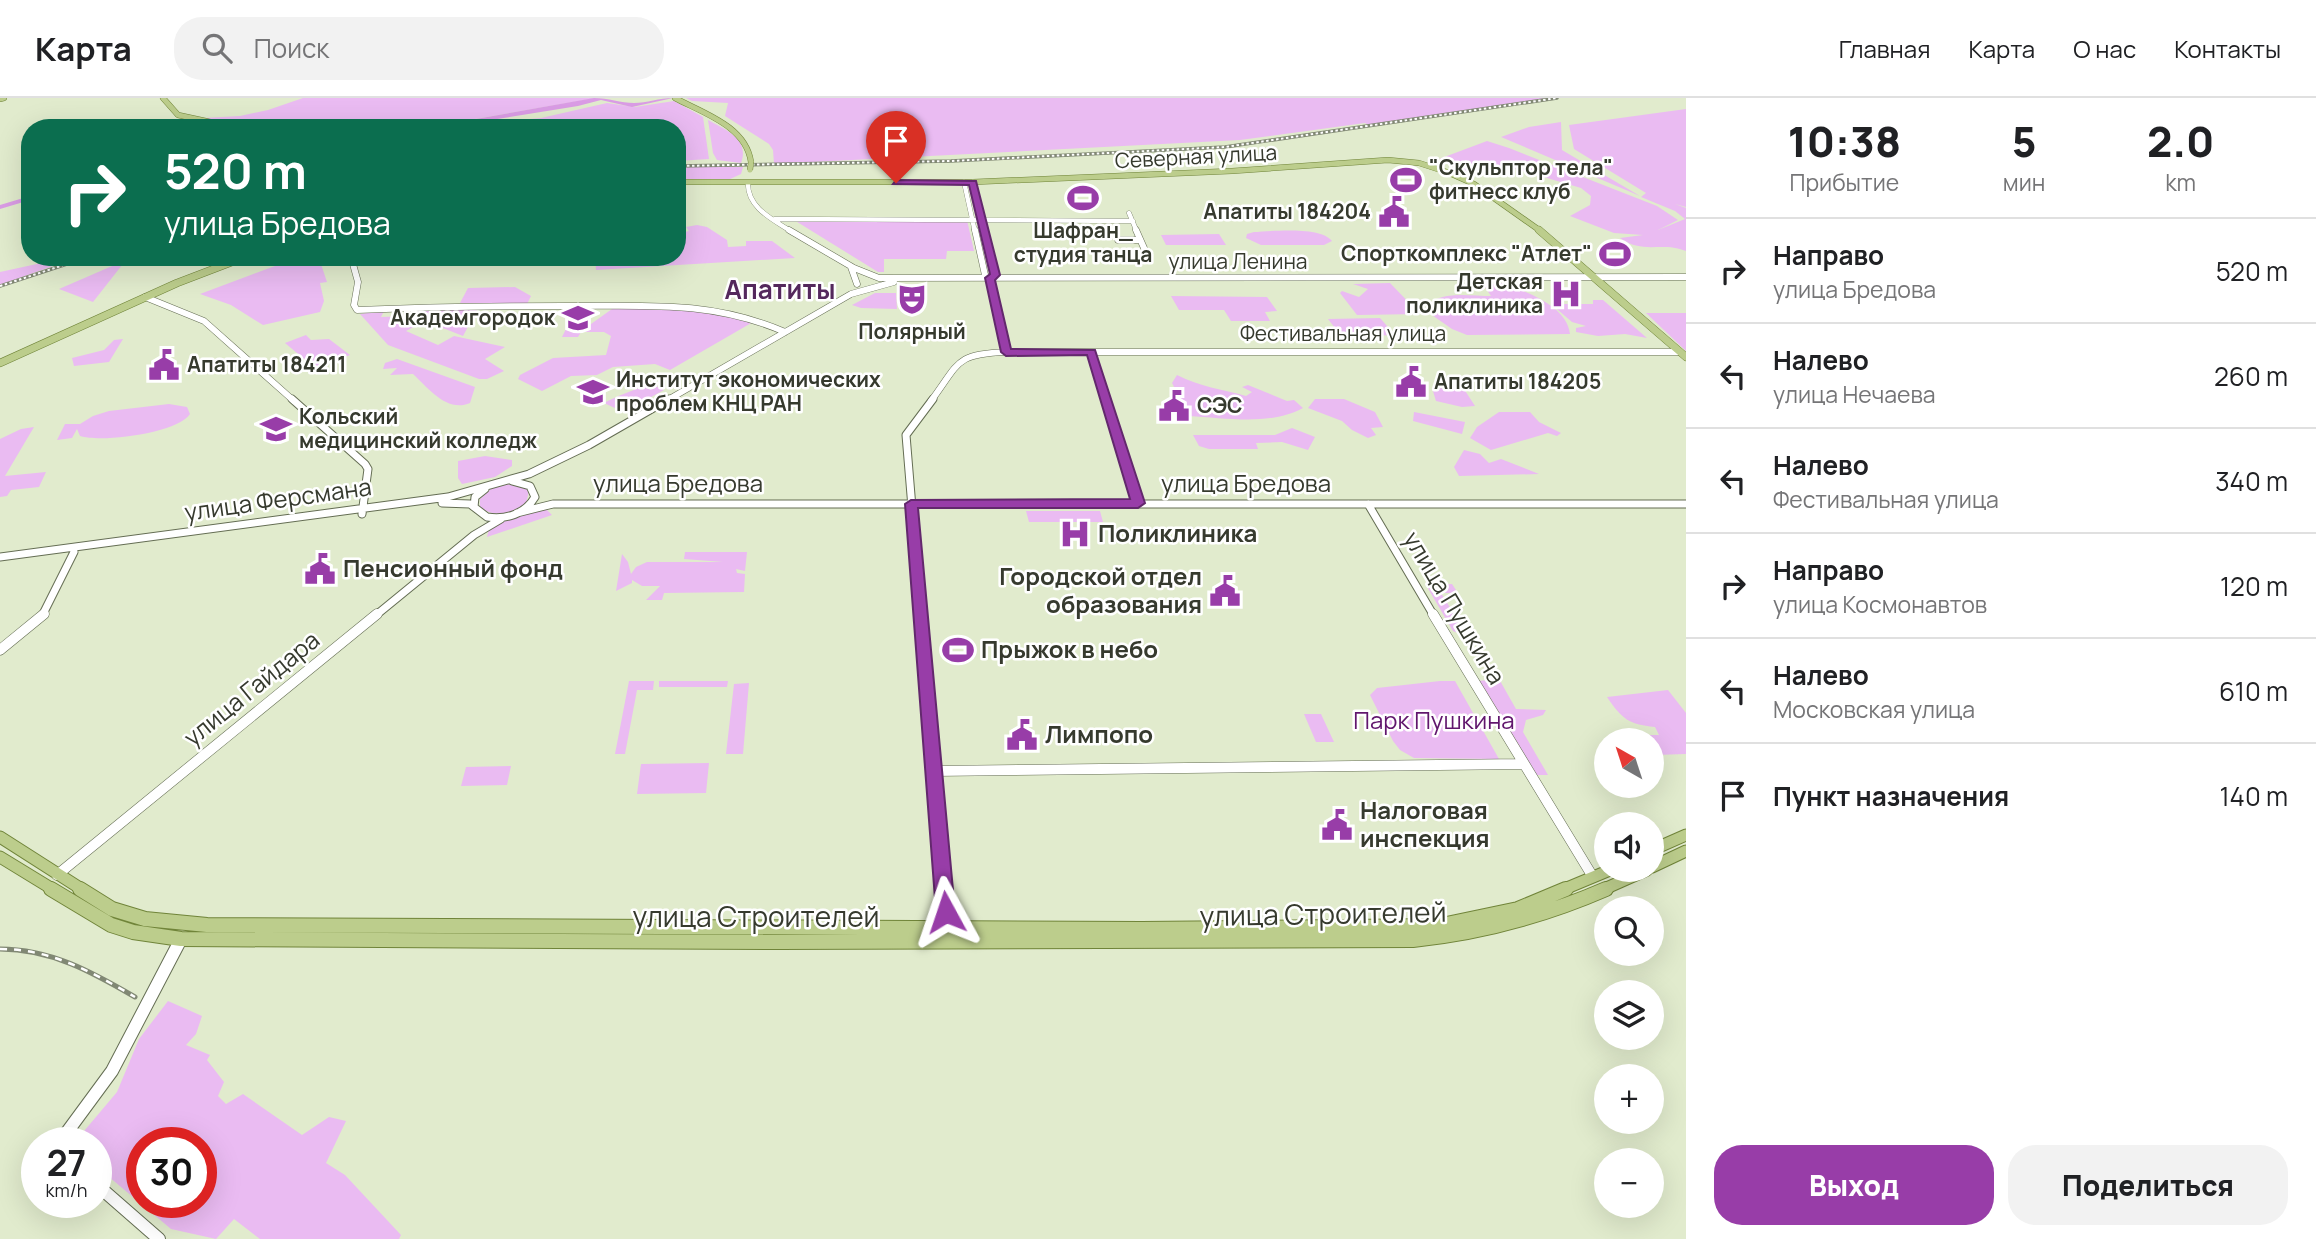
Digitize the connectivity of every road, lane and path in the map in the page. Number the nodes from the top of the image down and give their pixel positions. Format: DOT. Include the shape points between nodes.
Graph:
graph roads {
  1 [pos="163,98"];
  2 [pos="675,98"];
  3 [pos="196,119"];
  4 [pos="686,182"];
  5 [pos="973,182"];
  6 [pos="748,183"];
  7 [pos="964,183"];
  8 [pos="1129,213"];
  9 [pos="774,219"];
  10 [pos="973,219"];
  11 [pos="982,219"];
  12 [pos="1133,221"];
  13 [pos="1118,240"];
  14 [pos="1140,240"];
  15 [pos="1144,248"];
  16 [pos="850,265"];
  17 [pos="222,266"];
  18 [pos="354,266"];
  19 [pos="872,277"];
  20 [pos="1686,277"];
  21 [pos="990,278"];
  22 [pos="1594,278"];
  23 [pos="916,279"];
  24 [pos="857,283"];
  25 [pos="874,287"];
  26 [pos="851,294"];
  27 [pos="145,297"];
  28 [pos="785,332"];
  29 [pos="1006,352"];
  30 [pos="1091,352"];
  31 [pos="1683,355"];
  32 [pos="0,363"];
  33 [pos="556,463"];
  34 [pos="497,484"];
  35 [pos="534,492"];
  36 [pos="1138,503"];
  37 [pos="553,504"];
  38 [pos="911,504"];
  39 [pos="1368,504"];
  40 [pos="1686,504"];
  41 [pos="475,509"];
  42 [pos="362,511"];
  43 [pos="515,514"];
  44 [pos="323,517"];
  45 [pos="474,536"];
  46 [pos="74,552"];
  47 [pos="1,559"];
  48 [pos="0,650"];
  49 [pos="1522,764"];
  50 [pos="934,771"];
  51 [pos="1686,835"];
  52 [pos="0,837"];
  53 [pos="1664,845"];
  54 [pos="1686,851"];
  55 [pos="0,857"];
  56 [pos="1664,861"];
  57 [pos="57,875"];
  58 [pos="1593,877"];
  59 [pos="1622,882"];
  60 [pos="43,886"];
  61 [pos="1605,890"];
  62 [pos="347,925"];
  63 [pos="577,933"];
  64 [pos="948,935"];
  65 [pos="1143,935"];
  66 [pos="181,939"];
  67 [pos="341,939"];
  68 [pos="73,1127"];
  69 [pos="112,1198"];
  70 [pos="159,1239"];
  1 -- 3 [label="main road" via="178,115"];
  2 -- 6 [label="main road, bridge" via="742,137 751,150"];
  4 -- 6 [label="main road, Северная улица"];
  5 -- 7 [label="main road, Северная улица"];
  5 -- 11 [label="street"];
  5 -- 22 [label="main road, Северная улица" via="1388,160 1428,165 1517,209"];
  6 -- 7 [label="main road, Северная улица"];
  6 -- 9 [label="street" via="752,202"];
  7 -- 10 [label="street"];
  8 -- 12 [label="street"];
  9 -- 10 [label="street"];
  9 -- 16 [label="street"];
  10 -- 11 [label="street"];
  10 -- 21 [label="street" via="985,275"];
  11 -- 12 [label="street"];
  11 -- 21 [label="street" via="995,275"];
  12 -- 14 [label="street"];
  13 -- 14 [label="street"];
  14 -- 15 [label="street"];
  16 -- 19 [label="street"];
  16 -- 24 [label="street"];
  17 -- 27 [label="main road"];
  18 -- 28 [label="street" via="358,310 689,306 752,318"];
  19 -- 23 [label="street, улица Ленина"];
  19 -- 24 [label="street"];
  19 -- 25 [label="street"];
  20 -- 22 [label="street, улица Ленина"];
  21 -- 22 [label="street, улица Ленина"];
  21 -- 23 [label="street, улица Ленина"];
  21 -- 29 [label="street"];
  22 -- 31 [label="main road, Северная улица"];
  23 -- 25 [label="street, улица Ленина"];
  24 -- 25 [label="street"];
  24 -- 26 [label="street, улица Ферсмана"];
  25 -- 26 [label="street, улица Ферсмана"];
  26 -- 28 [label="street, улица Ферсмана"];
  27 -- 32 [label="main road"];
  27 -- 42 [label="street" via="204,321 365,464"];
  28 -- 33 [label="street, улица Ферсмана"];
  29 -- 30 [label="street, Фестивальная улица"];
  29 -- 38 [label="street, Фестивальная улица" via="966,356 905,435"];
  30 -- 31 [label="street, Фестивальная улица"];
  30 -- 36 [label="street"];
  33 -- 34 [label="street, улица Ферсмана"];
  33 -- 35 [label="street, улица Ферсмана" via="535,479"];
  34 -- 35 [label="street" via="517,481"];
  34 -- 41 [label="street" via="475,497"];
  34 -- 42 [label="street, улица Ферсмана"];
  35 -- 37 [label="street"];
  35 -- 43 [label="street, улица Ферсмана" via="532,504"];
  36 -- 38 [label="street, улица Бредова"];
  36 -- 39 [label="street, улица Бредова"];
  37 -- 38 [label="street, улица Бредова"];
  37 -- 43 [label="street, улица Бредова"];
  38 -- 50 [label="street"];
  39 -- 40 [label="street, улица Бредова"];
  39 -- 49 [label="street, улица Пушкина"];
  41 -- 42 [label="street, улица Ферсмана" via="447,502"];
  41 -- 43 [label="street, улица Ферсмана" via="491,517"];
  41 -- 45 [label="street"];
  42 -- 44 [label="street, улица Ферсмана"];
  43 -- 45 [label="street, улица Гайдара"];
  44 -- 46 [label="street, улица Ферсмана"];
  44 -- 47 [label="street, улица Ферсмана"];
  45 -- 57 [label="street, улица Гайдара"];
  46 -- 47 [label="street, улица Ферсмана"];
  46 -- 48 [label="street" via="46,612"];
  49 -- 50 [label="street"];
  49 -- 58 [label="street, улица Пушкина"];
  50 -- 64 [label="street"];
  51 -- 53 [label="main road"];
  52 -- 57 [label="main road, улица Строителей"];
  54 -- 56 [label="main road"];
  55 -- 60 [label="main road, улица Строителей"];
  57 -- 60 [label="main road"];
  57 -- 62 [label="main road, улица Строителей" via="112,909 145,919 183,925"];
  58 -- 61 [label="main road"];
  58 -- 65 [label="main road, улица Строителей" via="1518,909 1437,926"];
  59 -- 61 [label="main road, улица Строителей"];
  60 -- 66 [label="main road, улица Строителей" via="111,925"];
  61 -- 65 [label="main road, улица Строителей" via="1529,920 1452,937"];
  62 -- 63 [label="main road, улица Строителей"];
  62 -- 67 [label="main road"];
  63 -- 64 [label="main road, улица Строителей"];
  63 -- 67 [label="main road, улица Строителей"];
  64 -- 65 [label="main road, улица Строителей"];
  66 -- 67 [label="main road, улица Строителей"];
  66 -- 68 [label="street" via="107,1080"];
  69 -- 70 [label="street"];
}
